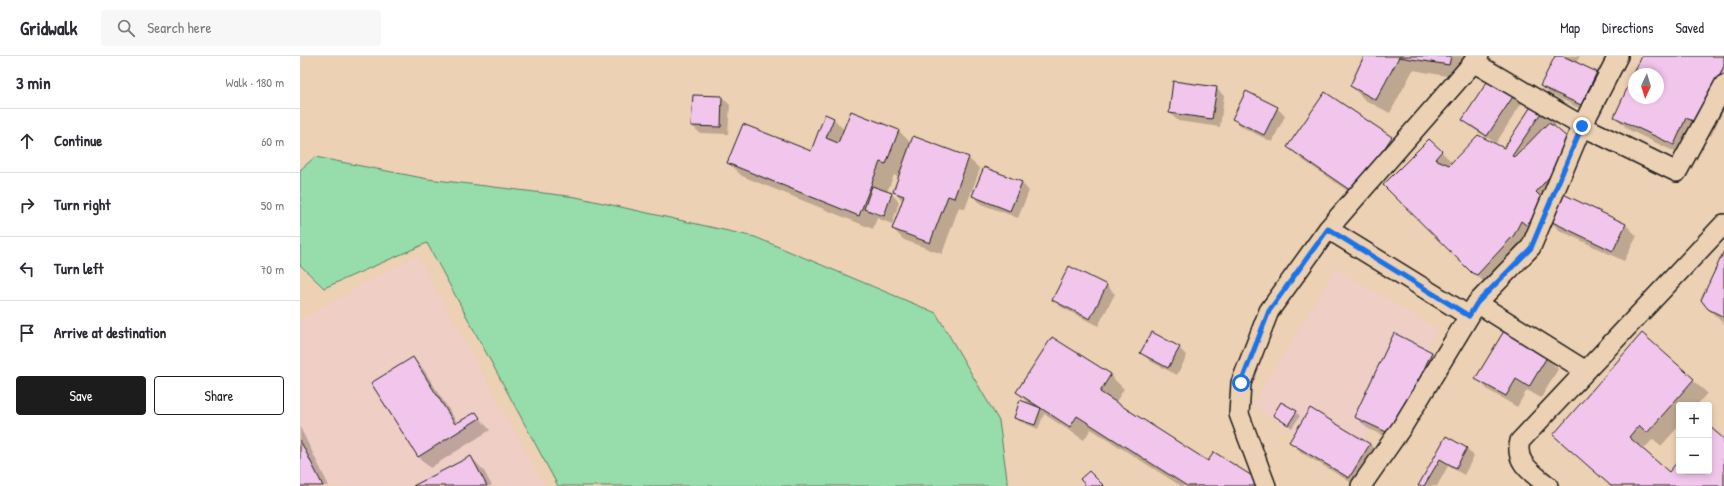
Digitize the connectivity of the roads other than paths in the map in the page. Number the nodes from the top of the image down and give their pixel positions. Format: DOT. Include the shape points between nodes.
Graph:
graph roads {
  1 [pos="1618,56"];
  2 [pos="1476,59"];
  3 [pos="1724,85"];
  4 [pos="1582,126"];
  5 [pos="1724,224"];
  6 [pos="1328,229"];
  7 [pos="1473,310"];
  8 [pos="1586,370"];
  9 [pos="1266,486"];
  10 [pos="1361,486"];
  11 [pos="1548,486"];
  1 -- 4 [label="street"];
  2 -- 4 [label="street"];
  2 -- 6 [label="street"];
  3 -- 4 [label="street" via="1677,172"];
  4 -- 7 [label="street" via="1531,248"];
  5 -- 8 [label="street"];
  6 -- 7 [label="street"];
  6 -- 9 [label="street" via="1269,311 1241,383 1239,414"];
  7 -- 8 [label="street"];
  7 -- 10 [label="street" via="1402,427"];
  8 -- 11 [label="street" via="1520,441 1520,459 1526,468"];
}
